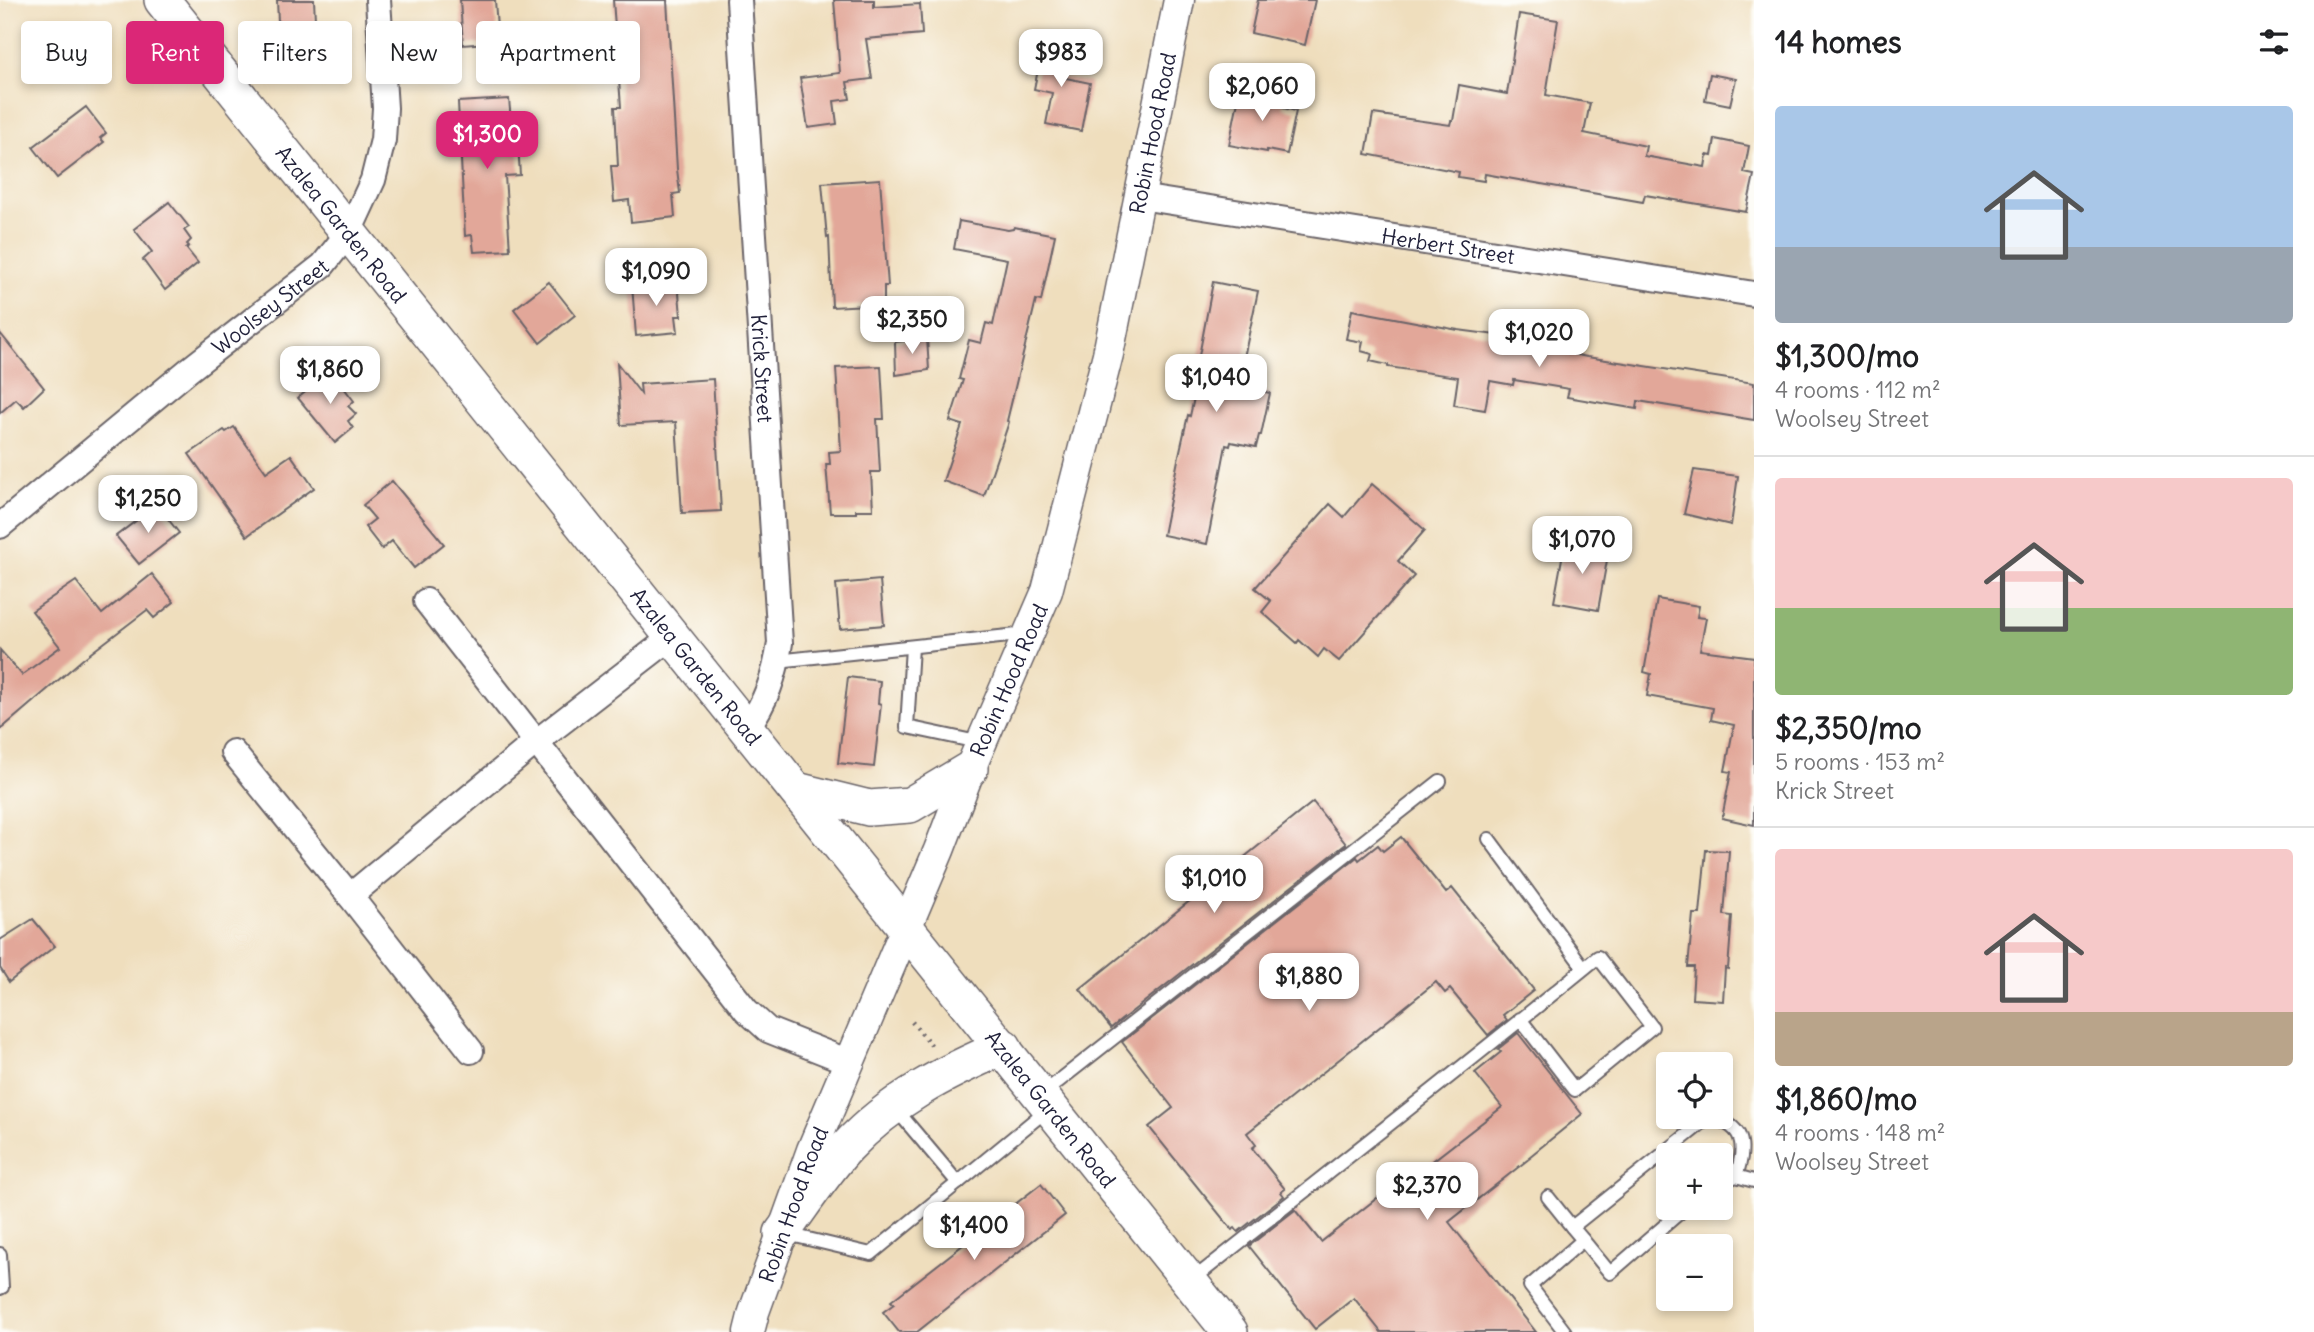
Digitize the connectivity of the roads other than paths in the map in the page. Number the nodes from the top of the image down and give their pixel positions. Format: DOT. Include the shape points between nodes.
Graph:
graph roads {
  1 [pos="162,0"];
  2 [pos="378,0"];
  3 [pos="739,0"];
  4 [pos="1179,0"];
  5 [pos="1140,197"];
  6 [pos="349,232"];
  7 [pos="1754,294"];
  8 [pos="0,526"];
  9 [pos="426,601"];
  10 [pos="1029,634"];
  11 [pos="673,636"];
  12 [pos="912,647"];
  13 [pos="777,661"];
  14 [pos="747,729"];
  15 [pos="536,742"];
  16 [pos="233,752"];
  17 [pos="976,756"];
  18 [pos="1440,781"];
  19 [pos="796,790"];
  20 [pos="1489,839"];
  21 [pos="350,896"];
  22 [pos="905,925"];
  23 [pos="1584,968"];
  24 [pos="1520,1019"];
  25 [pos="1004,1047"];
  26 [pos="471,1051"];
  27 [pos="849,1062"];
  28 [pos="1046,1101"];
  29 [pos="894,1107"];
  30 [pos="1736,1176"];
  31 [pos="1733,1177"];
  32 [pos="1754,1181"];
  33 [pos="958,1182"];
  34 [pos="1548,1197"];
  35 [pos="1671,1220"];
  36 [pos="1572,1227"];
  37 [pos="782,1233"];
  38 [pos="1583,1240"];
  39 [pos="0,1254"];
  40 [pos="1190,1282"];
  41 [pos="0,1288"];
  42 [pos="749,1332"];
  43 [pos="1230,1332"];
  44 [pos="1565,1332"];
  1 -- 6 [label="main road, Azalea Garden Road"];
  2 -- 6 [label="street, Woolsey Street" via="383,140 373,180"];
  3 -- 13 [label="street, Krick Street" via="780,643"];
  4 -- 5 [label="street, Robin Hood Road"];
  5 -- 7 [label="street, Herbert Street"];
  5 -- 10 [label="street, Robin Hood Road" via="1070,507 1047,591"];
  6 -- 8 [label="street, Woolsey Street" via="323,265"];
  6 -- 11 [label="main road, Azalea Garden Road"];
  9 -- 15 [label="street"];
  10 -- 12 [label="lane"];
  10 -- 17 [label="street, Robin Hood Road"];
  11 -- 14 [label="main road, Azalea Garden Road"];
  11 -- 15 [label="street"];
  12 -- 13 [label="lane"];
  12 -- 17 [label="lane" via="907,727"];
  13 -- 14 [label="street, Krick Street" via="773,683"];
  14 -- 19 [label="main road, Azalea Garden Road"];
  15 -- 21 [label="street"];
  15 -- 27 [label="street" via="746,1010 768,1030"];
  16 -- 21 [label="street"];
  17 -- 19 [label="main road" via="910,805 869,808"];
  17 -- 22 [label="street, Robin Hood Road"];
  18 -- 28 [label="lane"];
  19 -- 22 [label="main road, Azalea Garden Road"];
  20 -- 23 [label="lane"];
  21 -- 26 [label="street"];
  22 -- 25 [label="main road, Azalea Garden Road"];
  22 -- 27 [label="street, Robin Hood Road"];
  23 -- 24 [label="lane"];
  23 -- 24 [label="lane" via="1598,957 1652,1027 1575,1090"];
  24 -- 40 [label="lane"];
  25 -- 28 [label="main road, Azalea Garden Road"];
  25 -- 29 [label="main road" via="952,1069"];
  27 -- 37 [label="street, Robin Hood Road"];
  28 -- 33 [label="lane"];
  28 -- 40 [label="main road, Azalea Garden Road"];
  29 -- 33 [label="lane"];
  29 -- 37 [label="main road" via="845,1149"];
  30 -- 31 [label="lane"];
  30 -- 32 [label="lane"];
  30 -- 36 [label="lane" via="1742,1158 1739,1133 1723,1120 1708,1118"];
  33 -- 37 [label="lane" via="871,1254"];
  34 -- 36 [label="lane"];
  35 -- 38 [label="lane" via="1610,1273"];
  36 -- 38 [label="lane"];
  37 -- 42 [label="street, Robin Hood Road"];
  38 -- 44 [label="lane" via="1530,1286"];
  39 -- 41 [label="lane"];
  40 -- 43 [label="main road, Azalea Garden Road"];
}
